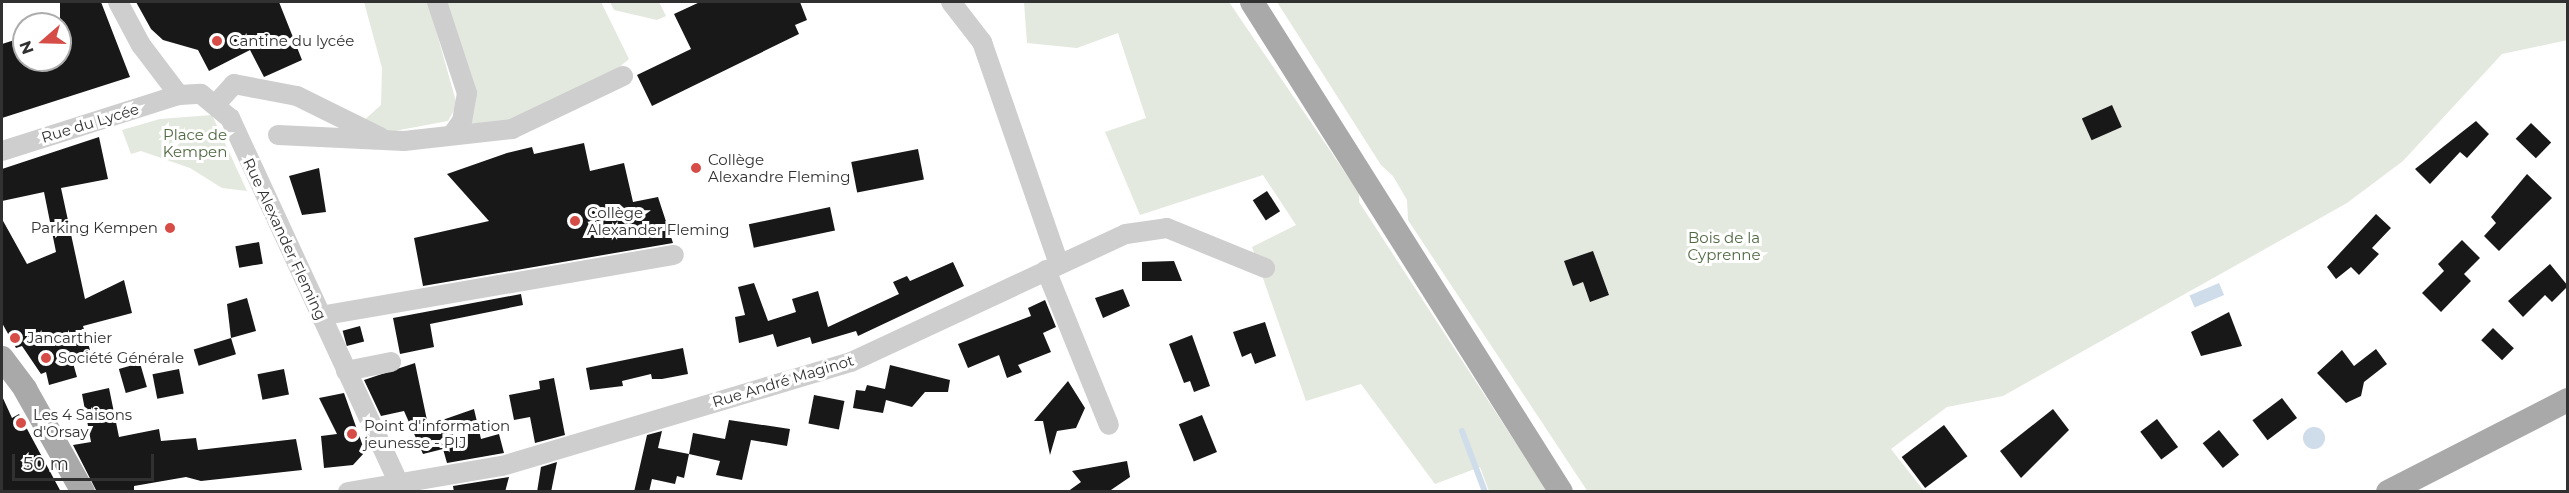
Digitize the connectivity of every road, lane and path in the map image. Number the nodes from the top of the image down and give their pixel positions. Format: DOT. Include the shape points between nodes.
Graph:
graph roads {
  1 [pos="118,2"];
  2 [pos="437,2"];
  3 [pos="951,2"];
  4 [pos="1252,2"];
  5 [pos="623,76"];
  6 [pos="179,95"];
  7 [pos="216,104"];
  8 [pos="278,135"];
  9 [pos="452,135"];
  10 [pos="385,140"];
  11 [pos="2,151"];
  12 [pos="674,255"];
  13 [pos="1052,267"];
  14 [pos="1265,268"];
  15 [pos="321,316"];
  16 [pos="2,358"];
  17 [pos="391,362"];
  18 [pos="346,371"];
  19 [pos="2568,400"];
  20 [pos="1109,425"];
  21 [pos="399,483"];
  22 [pos="83,492"];
  23 [pos="348,492"];
  24 [pos="1561,492"];
  25 [pos="2388,492"];
  1 -- 6 [label="street" via="141,45"];
  2 -- 9 [label="street" via="467,93 462,121"];
  3 -- 13 [label="street" via="982,42"];
  4 -- 24 [label="main road"];
  5 -- 9 [label="street" via="512,129"];
  6 -- 7 [label="street" via="201,94"];
  6 -- 11 [label="street, Rue du Lycée"];
  7 -- 10 [label="street" via="234,84 297,96"];
  7 -- 15 [label="street, Rue Alexander Fleming" via="230,118"];
  8 -- 10 [label="street"];
  9 -- 10 [label="street"];
  12 -- 15 [label="street"];
  13 -- 14 [label="street, Rue André Maginot" via="1126,234 1167,228"];
  13 -- 20 [label="street"];
  13 -- 21 [label="street, Rue André Maginot" via="851,362 502,466"];
  15 -- 18 [label="street, Rue Alexander Fleming"];
  16 -- 22 [label="main road" via="26,389"];
  17 -- 18 [label="street"];
  18 -- 21 [label="street, Rue Alexander Fleming"];
  19 -- 25 [label="main road"];
  21 -- 23 [label="street, Rue André Maginot"];
}
